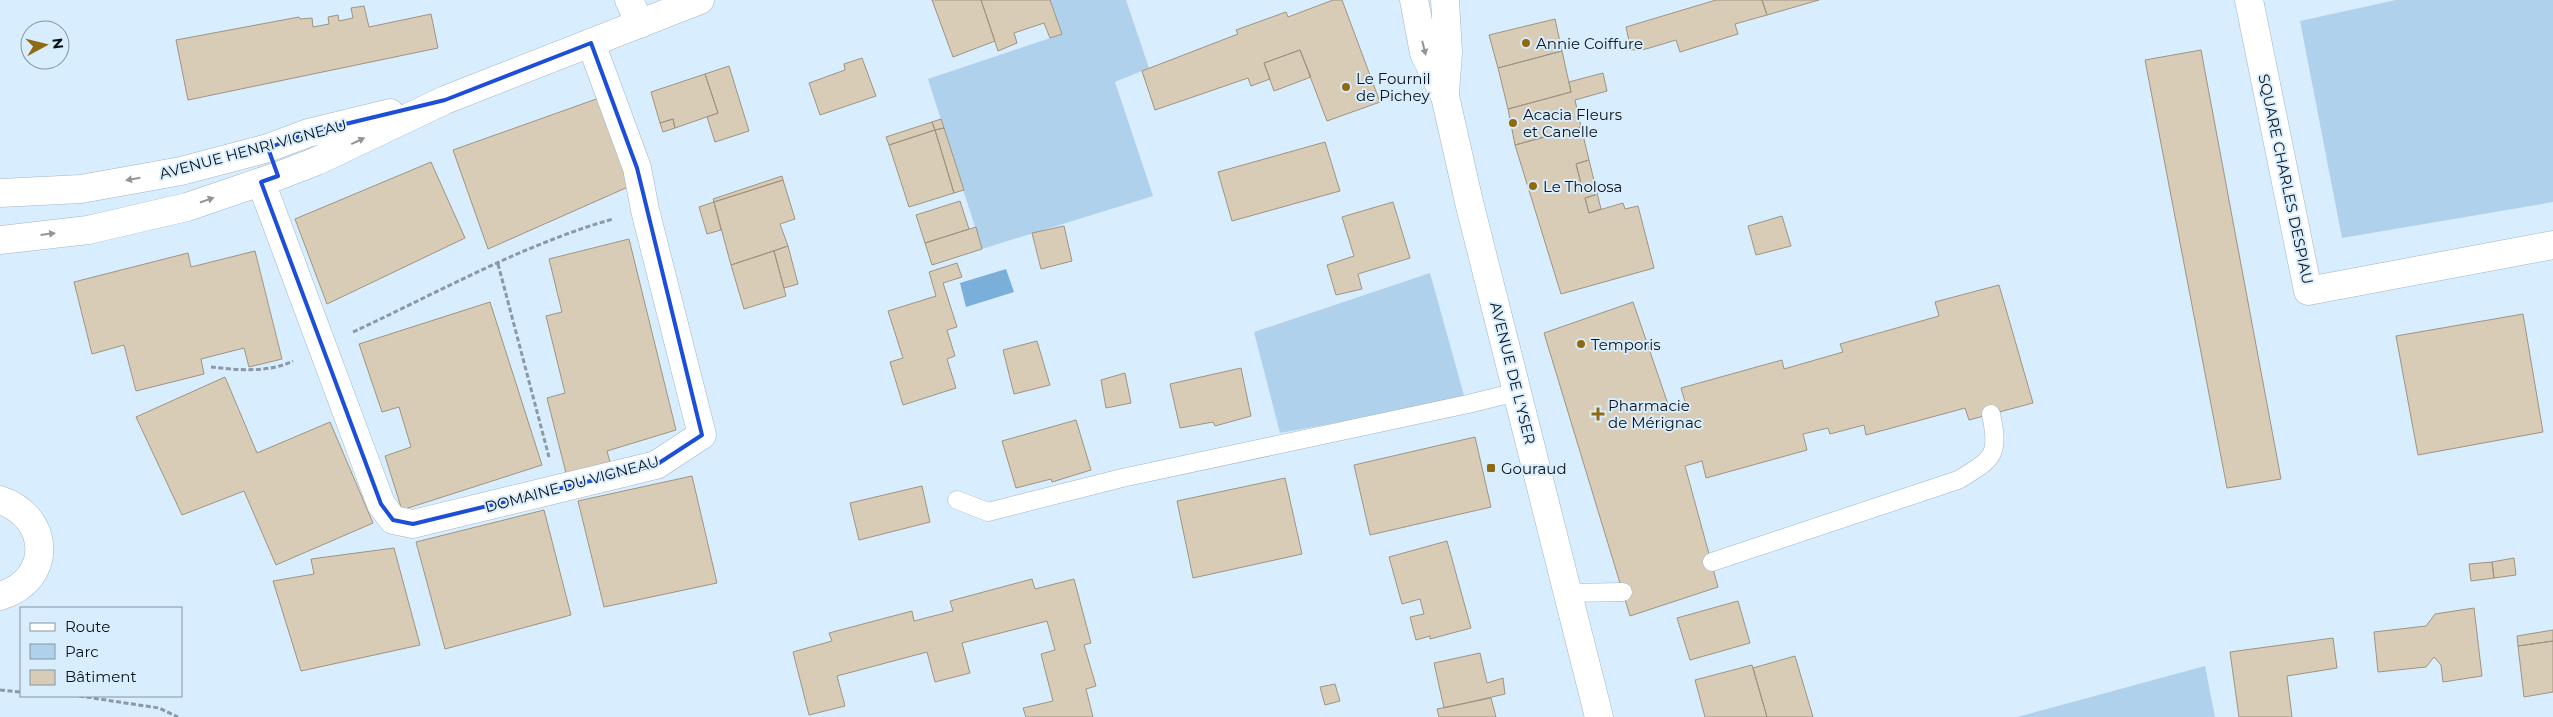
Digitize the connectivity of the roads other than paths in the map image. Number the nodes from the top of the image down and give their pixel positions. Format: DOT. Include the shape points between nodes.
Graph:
graph roads {
  1 [pos="700,0"];
  2 [pos="1414,0"];
  3 [pos="1444,0"];
  4 [pos="2249,0"];
  5 [pos="634,12"];
  6 [pos="591,43"];
  7 [pos="1445,96"];
  8 [pos="445,100"];
  9 [pos="268,148"];
  10 [pos="269,179"];
  11 [pos="0,193"];
  12 [pos="0,240"];
  13 [pos="2553,245"];
  14 [pos="1517,392"];
  15 [pos="1991,414"];
  16 [pos="0,500"];
  17 [pos="957,500"];
  18 [pos="1712,562"];
  19 [pos="1623,592"];
  20 [pos="1569,593"];
  21 [pos="0,596"];
  22 [pos="1600,714"];
  1 -- 5 [label="street, AVENUE HENRI VIGNEAU"];
  2 -- 7 [label="street, AVENUE DE L'YSER, one-way" via="1424,53"];
  3 -- 7 [label="street, AVENUE DE L'YSER" via="1448,52"];
  4 -- 13 [label="street, SQUARE CHARLES DESPIAU" via="2308,291"];
  5 -- 6 [label="street, AVENUE HENRI VIGNEAU"];
  6 -- 8 [label="street, AVENUE HENRI VIGNEAU"];
  6 -- 10 [label="street, DOMAINE DU VIGNEAU" via="637,168 702,435 656,465 413,524 393,520 381,504 322,346"];
  7 -- 14 [label="street, AVENUE DE L'YSER"];
  8 -- 9 [label="street, AVENUE HENRI VIGNEAU" via="308,133"];
  10 -- 8 [label="street, AVENUE HENRI VIGNEAU, one-way" via="317,161"];
  9 -- 10 [label="street, DOMAINE DU VIGNEAU"];
  9 -- 11 [label="street, AVENUE HENRI VIGNEAU, one-way" via="181,171 81,189"];
  12 -- 10 [label="street, AVENUE HENRI VIGNEAU, one-way" via="97,228 188,207"];
  14 -- 17 [label="lane" via="1122,478 988,512"];
  14 -- 20 [label="street, AVENUE DE L'YSER"];
  15 -- 18 [label="lane" via="1996,440 1994,453 1958,480"];
  16 -- 21 [label="street" via="16,506 29,517 37,531 40,548 37,564 29,579 16,590"];
  19 -- 20 [label="lane"];
  20 -- 22 [label="street, AVENUE DE L'YSER"];
}
